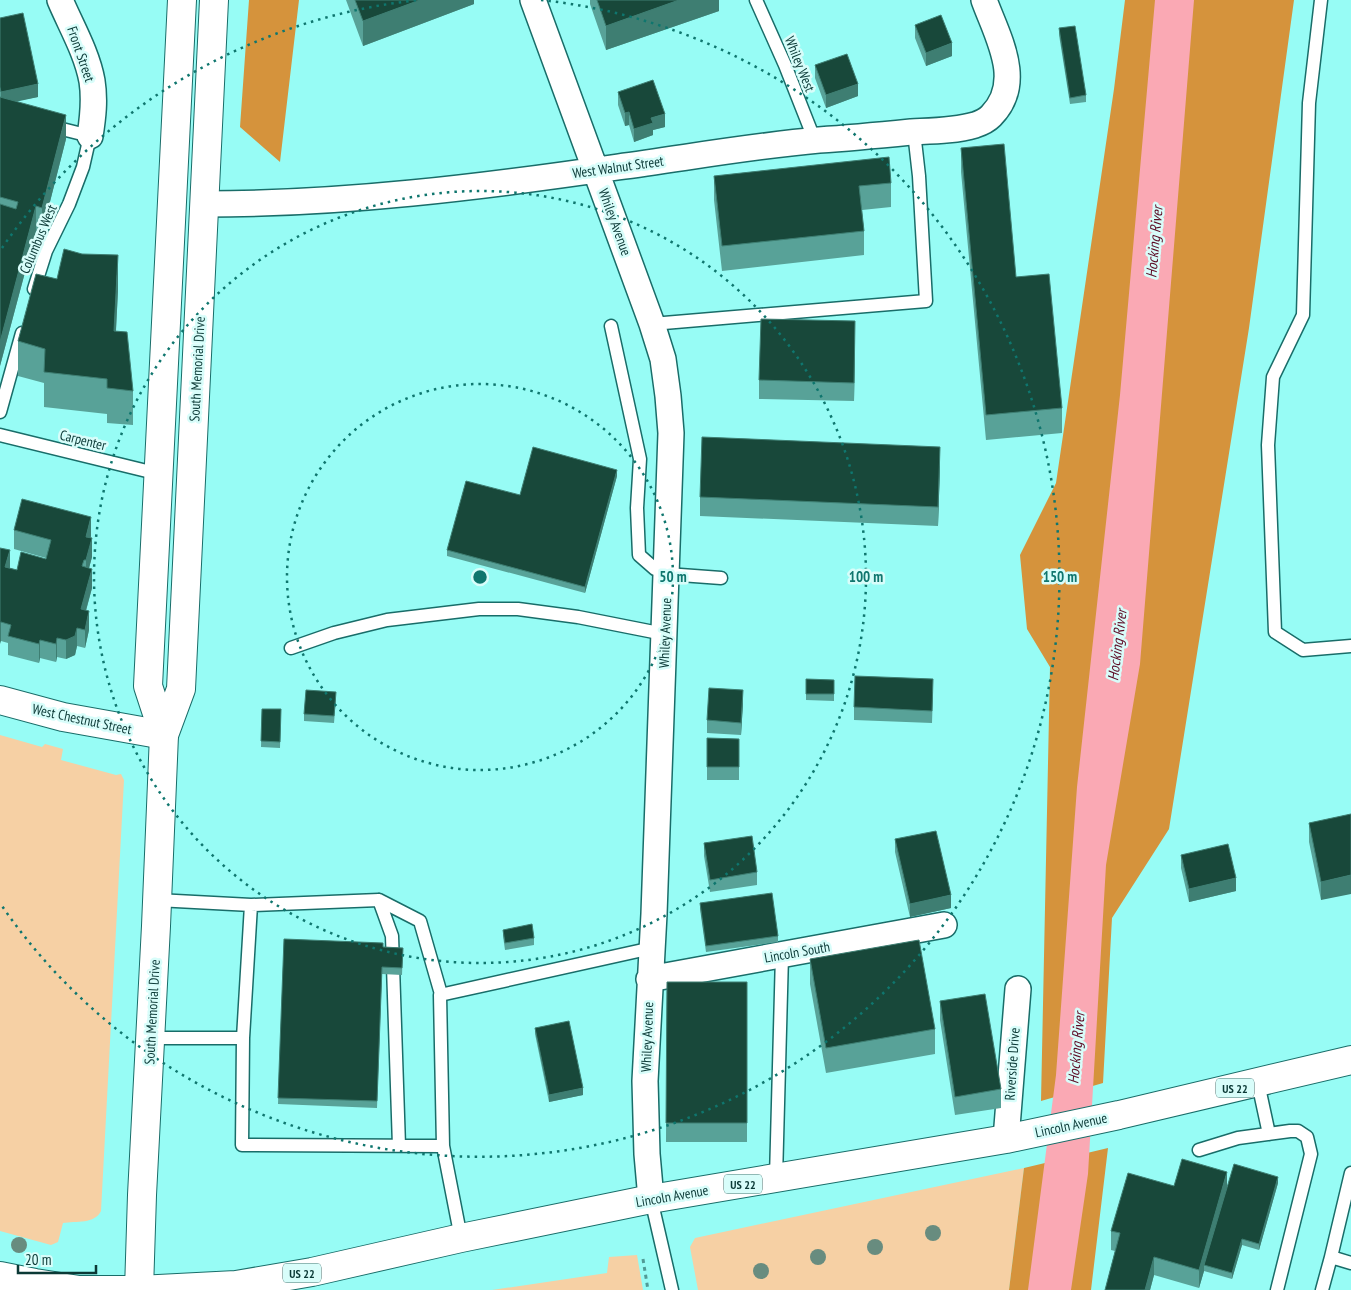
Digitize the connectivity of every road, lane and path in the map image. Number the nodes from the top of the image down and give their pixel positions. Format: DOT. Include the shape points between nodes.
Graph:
graph roads {
  1 [pos="60,0"];
  2 [pos="182,0"];
  3 [pos="214,0"];
  4 [pos="533,0"];
  5 [pos="756,0"];
  6 [pos="984,0"];
  7 [pos="1321,0"];
  8 [pos="36,122"];
  9 [pos="914,132"];
  10 [pos="90,136"];
  11 [pos="815,141"];
  12 [pos="597,170"];
  13 [pos="205,204"];
  14 [pos="32,297"];
  15 [pos="25,324"];
  16 [pos="652,324"];
  17 [pos="611,326"];
  18 [pos="0,412"];
  19 [pos="0,435"];
  20 [pos="158,474"];
  21 [pos="667,571"];
  22 [pos="721,578"];
  23 [pos="664,634"];
  24 [pos="1351,646"];
  25 [pos="291,648"];
  26 [pos="0,700"];
  27 [pos="164,735"];
  28 [pos="157,900"];
  29 [pos="379,900"];
  30 [pos="251,905"];
  31 [pos="944,925"];
  32 [pos="652,948"];
  33 [pos="782,955"];
  34 [pos="650,979"];
  35 [pos="1018,989"];
  36 [pos="441,994"];
  37 [pos="150,1038"];
  38 [pos="243,1038"];
  39 [pos="1350,1064"];
  40 [pos="1258,1083"];
  41 [pos="1269,1134"];
  42 [pos="1016,1137"];
  43 [pos="399,1146"];
  44 [pos="443,1146"];
  45 [pos="1199,1150"];
  46 [pos="1351,1173"];
  47 [pos="776,1178"];
  48 [pos="652,1198"];
  49 [pos="462,1238"];
  50 [pos="642,1254"];
  51 [pos="1331,1257"];
  52 [pos="1351,1262"];
  53 [pos="0,1276"];
  54 [pos="139,1290"];
  55 [pos="648,1290"];
  56 [pos="672,1290"];
  57 [pos="1277,1290"];
  58 [pos="1322,1290"];
  1 -- 10 [label="street, Front Street" via="92,80 94,116"];
  2 -- 20 [label="main road, South Memorial Drive"];
  3 -- 13 [label="main road, South Memorial Drive"];
  4 -- 12 [label="street, Whiley Avenue"];
  5 -- 11 [label="lane, Whiley West"];
  6 -- 9 [label="street, West Walnut Street" via="1008,64 1002,100 995,112 982,122"];
  7 -- 24 [label="lane" via="1309,103 1303,315 1273,377 1270,416 1268,445 1276,632 1303,650"];
  8 -- 10 [label="lane"];
  9 -- 11 [label="street, West Walnut Street"];
  9 -- 16 [label="lane" via="920,176 926,301"];
  10 -- 14 [label="lane, Columbus West" via="83,167 46,251"];
  11 -- 12 [label="street, West Walnut Street"];
  12 -- 13 [label="street, West Walnut Street" via="377,197"];
  12 -- 16 [label="street, Whiley Avenue"];
  13 -- 27 [label="main road, South Memorial Drive" via="182,689"];
  15 -- 18 [label="lane"];
  16 -- 21 [label="street, Whiley Avenue" via="663,359 671,433"];
  17 -- 21 [label="lane" via="640,459 639,555 655,569"];
  19 -- 20 [label="lane, Carpenter"];
  20 -- 27 [label="main road, South Memorial Drive" via="148,686"];
  21 -- 22 [label="lane"];
  21 -- 23 [label="street, Whiley Avenue"];
  23 -- 25 [label="lane" via="518,609 478,609 387,620"];
  23 -- 32 [label="street, Whiley Avenue"];
  26 -- 27 [label="main road, West Chestnut Street" via="64,717"];
  27 -- 28 [label="main road, South Memorial Drive"];
  28 -- 30 [label="lane"];
  28 -- 37 [label="main road, South Memorial Drive"];
  29 -- 30 [label="lane"];
  29 -- 36 [label="lane" via="420,921"];
  29 -- 43 [label="lane" via="392,936"];
  30 -- 38 [label="lane"];
  31 -- 33 [label="street, Lincoln South"];
  32 -- 34 [label="street, Whiley Avenue"];
  32 -- 36 [label="lane"];
  33 -- 34 [label="street, Lincoln South"];
  33 -- 47 [label="lane"];
  34 -- 48 [label="street, Whiley Avenue" via="645,1081"];
  35 -- 42 [label="street, Riverside Drive"];
  36 -- 44 [label="lane"];
  37 -- 38 [label="lane"];
  37 -- 54 [label="main road, South Memorial Drive"];
  38 -- 43 [label="lane" via="242,1145"];
  39 -- 40 [label="main road, Lincoln Avenue / US 22"];
  40 -- 41 [label="lane"];
  40 -- 42 [label="main road, Lincoln Avenue / US 22"];
  41 -- 45 [label="lane" via="1238,1138"];
  41 -- 57 [label="lane" via="1298,1131 1306,1137 1311,1154"];
  42 -- 47 [label="main road, Lincoln Avenue / US 22"];
  43 -- 44 [label="lane"];
  44 -- 49 [label="lane"];
  46 -- 51 [label="lane"];
  47 -- 48 [label="main road, Lincoln Avenue / US 22"];
  48 -- 49 [label="main road, Lincoln Avenue / US 22"];
  48 -- 56 [label="lane"];
  49 -- 54 [label="main road, Lincoln Avenue / US 22" via="312,1272 236,1285"];
  50 -- 55 [label="path"];
  51 -- 52 [label="lane"];
  51 -- 58 [label="lane"];
  53 -- 54 [label="main road, US 22" via="79,1290"];
}
